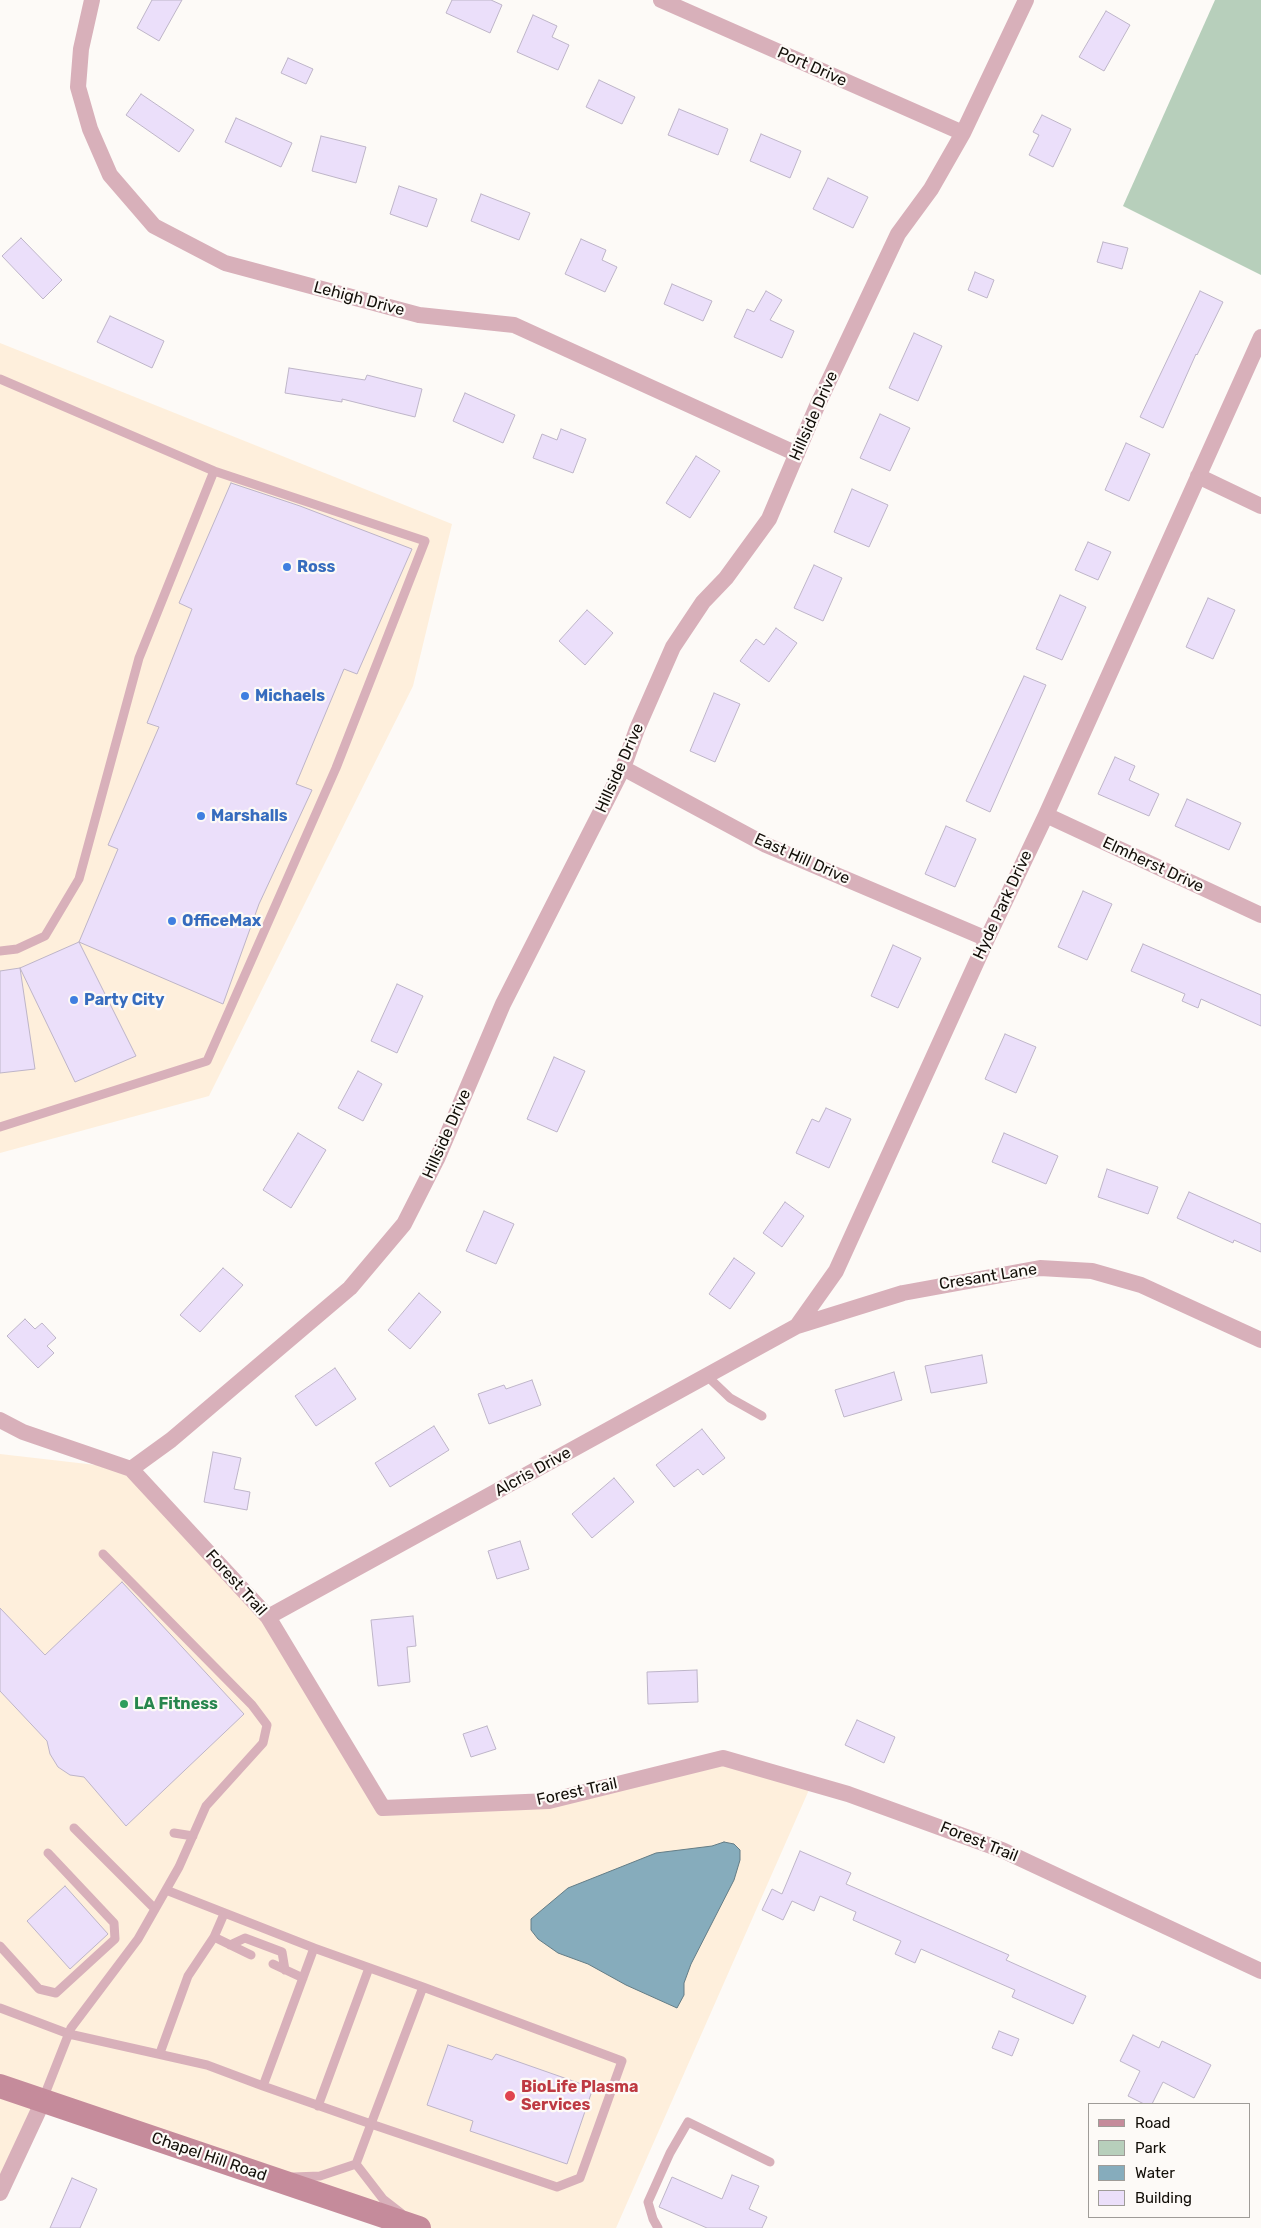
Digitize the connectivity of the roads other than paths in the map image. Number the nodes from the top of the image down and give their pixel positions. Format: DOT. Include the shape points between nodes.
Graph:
graph roads {
  1 [pos="92,0"];
  2 [pos="661,0"];
  3 [pos="1026,0"];
  4 [pos="963,133"];
  5 [pos="1261,337"];
  6 [pos="0,380"];
  7 [pos="797,454"];
  8 [pos="214,472"];
  9 [pos="1198,476"];
  10 [pos="1261,506"];
  11 [pos="623,768"];
  12 [pos="1046,815"];
  13 [pos="1261,915"];
  14 [pos="987,939"];
  15 [pos="0,951"];
  16 [pos="0,1127"];
  17 [pos="797,1326"];
  18 [pos="1261,1340"];
  19 [pos="706,1376"];
  20 [pos="762,1416"];
  21 [pos="0,1420"];
  22 [pos="131,1469"];
  23 [pos="103,1554"];
  24 [pos="268,1617"];
  25 [pos="74,1828"];
  26 [pos="174,1833"];
  27 [pos="192,1836"];
  28 [pos="48,1853"];
  29 [pos="166,1890"];
  30 [pos="155,1909"];
  31 [pos="224,1914"];
  32 [pos="214,1937"];
  33 [pos="230,1945"];
  34 [pos="0,1946"];
  35 [pos="314,1948"];
  36 [pos="251,1955"];
  37 [pos="273,1964"];
  38 [pos="369,1968"];
  39 [pos="286,1970"];
  40 [pos="1261,1971"];
  41 [pos="303,1978"];
  42 [pos="423,1987"];
  43 [pos="0,2008"];
  44 [pos="69,2034"];
  45 [pos="160,2053"];
  46 [pos="0,2086"];
  47 [pos="263,2086"];
  48 [pos="43,2101"];
  49 [pos="318,2106"];
  50 [pos="371,2124"];
  51 [pos="770,2162"];
  52 [pos="356,2164"];
  53 [pos="267,2177"];
  54 [pos="0,2193"];
  55 [pos="419,2228"];
  56 [pos="658,2228"];
  1 -- 7 [label="street, Lehigh Drive" via="81,49 78,87 90,129 110,175 154,226 225,263 419,315 514,325"];
  2 -- 4 [label="street, Port Drive"];
  3 -- 4 [label="street, Hillside Drive"];
  4 -- 7 [label="street, Hillside Drive" via="931,189 898,234"];
  5 -- 9 [label="street, Hyde Park Drive"];
  6 -- 8 [label="lane"];
  7 -- 11 [label="street, Hillside Drive" via="769,519 726,578 703,602 673,647"];
  8 -- 15 [label="lane" via="139,658 79,879 45,936 17,949"];
  8 -- 16 [label="lane" via="425,541 336,768 207,1061"];
  9 -- 10 [label="street"];
  9 -- 12 [label="street, Hyde Park Drive"];
  11 -- 14 [label="street, East Hill Drive" via="766,845"];
  11 -- 22 [label="street, Hillside Drive" via="504,1004 437,1159 404,1224 350,1288 171,1440"];
  12 -- 13 [label="street, Elmherst Drive"];
  12 -- 14 [label="street, Hyde Park Drive"];
  14 -- 17 [label="street, Hyde Park Drive" via="836,1271"];
  17 -- 18 [label="street, Cresant Lane" via="903,1293 1040,1268 1092,1271 1141,1285"];
  17 -- 19 [label="street, Alcris Drive"];
  19 -- 20 [label="lane" via="730,1398"];
  19 -- 24 [label="street, Alcris Drive"];
  21 -- 22 [label="street, Forest Trail" via="23,1432"];
  22 -- 24 [label="street, Forest Trail"];
  23 -- 27 [label="lane" via="252,1705 267,1725 263,1743 206,1806"];
  24 -- 40 [label="street, Forest Trail" via="383,1808 548,1800 723,1758 848,1794 1002,1850"];
  25 -- 30 [label="lane"];
  26 -- 27 [label="lane"];
  27 -- 29 [label="lane"];
  28 -- 34 [label="lane" via="114,1922 115,1939 56,1993 39,1989"];
  29 -- 30 [label="lane"];
  29 -- 31 [label="lane"];
  30 -- 44 [label="lane" via="138,1939"];
  31 -- 32 [label="lane"];
  31 -- 35 [label="lane"];
  32 -- 33 [label="lane"];
  32 -- 45 [label="lane" via="188,1976"];
  33 -- 36 [label="lane"];
  33 -- 39 [label="lane" via="245,1938 282,1952"];
  35 -- 38 [label="lane"];
  35 -- 41 [label="lane"];
  37 -- 39 [label="lane"];
  38 -- 42 [label="lane"];
  38 -- 49 [label="lane"];
  39 -- 41 [label="lane"];
  41 -- 47 [label="lane"];
  42 -- 50 [label="lane"];
  42 -- 50 [label="lane" via="622,2061 580,2178 557,2187"];
  43 -- 44 [label="lane"];
  44 -- 45 [label="lane"];
  44 -- 48 [label="lane"];
  45 -- 47 [label="lane" via="207,2065"];
  46 -- 48 [label="main road, Chapel Hill Road"];
  47 -- 49 [label="lane"];
  48 -- 53 [label="main road, Chapel Hill Road"];
  48 -- 54 [label="street"];
  49 -- 50 [label="lane"];
  50 -- 52 [label="lane"];
  51 -- 56 [label="lane" via="688,2122 648,2202"];
  52 -- 53 [label="lane" via="320,2176"];
  52 -- 55 [label="lane" via="383,2199"];
  53 -- 55 [label="main road, Chapel Hill Road"];
}
